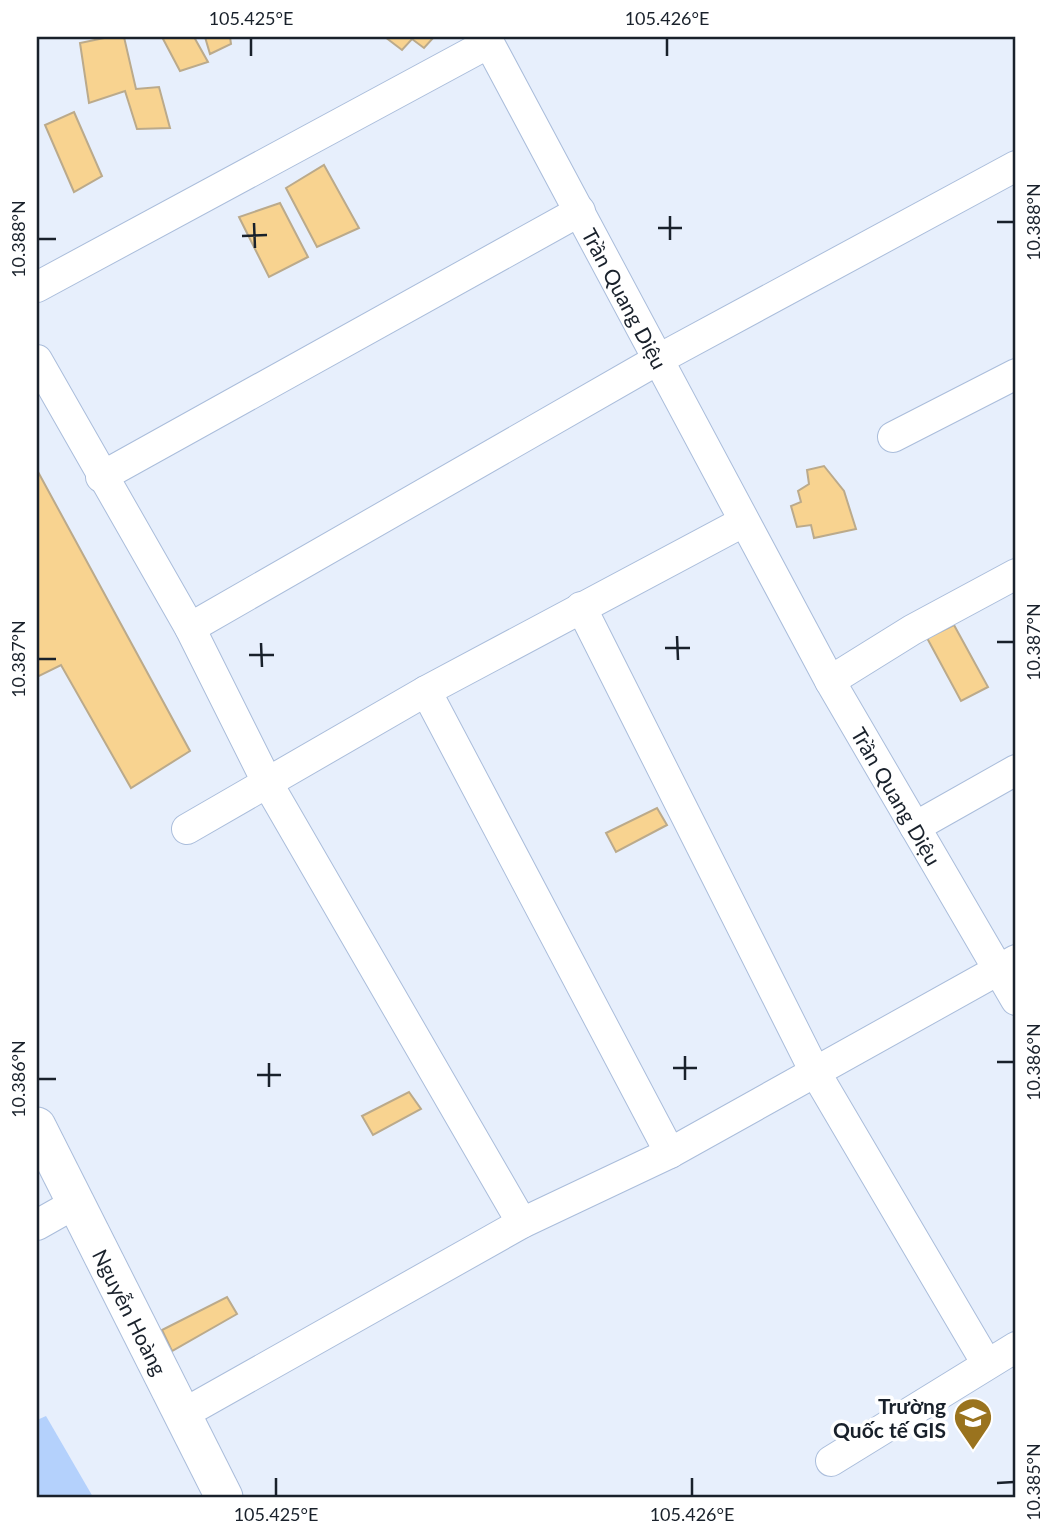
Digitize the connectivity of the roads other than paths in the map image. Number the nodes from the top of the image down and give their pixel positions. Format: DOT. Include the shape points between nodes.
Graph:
graph roads {
  1 [pos="1016,166"];
  2 [pos="580,211"];
  3 [pos="37,287"];
  4 [pos="660,359"];
  5 [pos="37,360"];
  6 [pos="1016,374"];
  7 [pos="893,437"];
  8 [pos="101,477"];
  9 [pos="743,522"];
  10 [pos="1016,574"];
  11 [pos="581,607"];
  12 [pos="190,628"];
  13 [pos="830,681"];
  14 [pos="426,691"];
  15 [pos="1016,770"];
  16 [pos="268,784"];
  17 [pos="915,827"];
  18 [pos="187,829"];
  19 [pos="1007,964"];
  20 [pos="1016,1000"];
  21 [pos="814,1070"];
  22 [pos="37,1126"];
  23 [pos="670,1153"];
  24 [pos="76,1203"];
  25 [pos="522,1223"];
  26 [pos="37,1225"];
  27 [pos="1016,1347"];
  28 [pos="987,1364"];
  29 [pos="183,1414"];
  30 [pos="831,1461"];
  31 [pos="224,1497"];
  1 -- 4 [label="street"];
  2 -- 3 [label="street, Trần Quang Diệu" via="489,43"];
  2 -- 4 [label="street, Trần Quang Diệu"];
  2 -- 8 [label="street"];
  4 -- 9 [label="street, Trần Quang Diệu"];
  4 -- 12 [label="street"];
  5 -- 8 [label="street"];
  6 -- 7 [label="street"];
  8 -- 12 [label="street"];
  9 -- 11 [label="street"];
  9 -- 13 [label="street, Trần Quang Diệu"];
  10 -- 13 [label="street"];
  11 -- 14 [label="street"];
  11 -- 21 [label="street"];
  12 -- 16 [label="street"];
  13 -- 17 [label="street, Trần Quang Diệu"];
  14 -- 16 [label="street"];
  14 -- 23 [label="street"];
  15 -- 17 [label="street"];
  16 -- 18 [label="street"];
  16 -- 25 [label="street"];
  17 -- 19 [label="street, Trần Quang Diệu"];
  19 -- 20 [label="street, Trần Quang Diệu"];
  19 -- 21 [label="street"];
  21 -- 23 [label="street"];
  21 -- 28 [label="street"];
  22 -- 24 [label="street, Nguyễn Hoàng"];
  23 -- 25 [label="street"];
  24 -- 26 [label="street"];
  24 -- 29 [label="street, Nguyễn Hoàng"];
  25 -- 29 [label="street"];
  27 -- 28 [label="street"];
  28 -- 30 [label="street"];
  29 -- 31 [label="street, Nguyễn Hoàng"];
}
